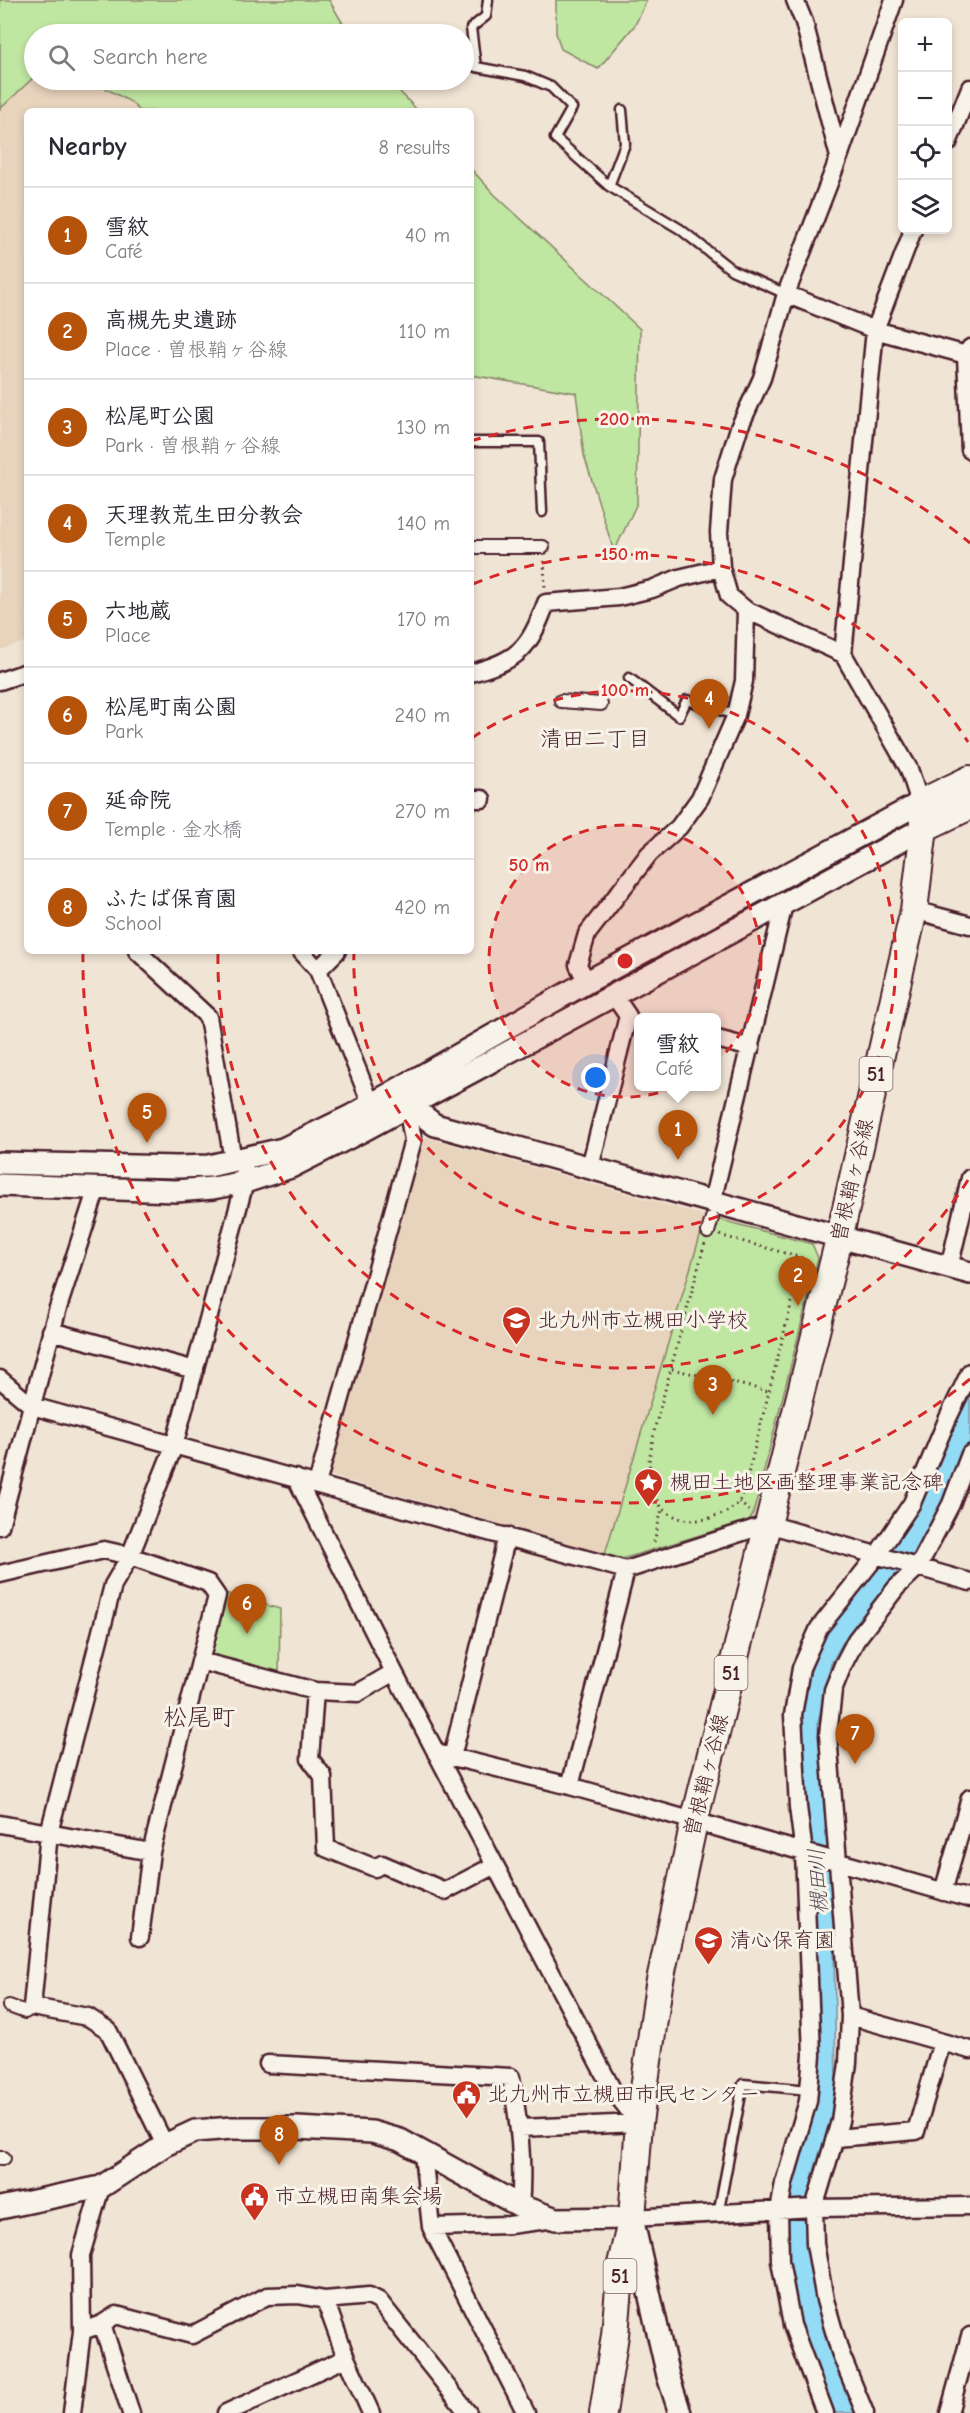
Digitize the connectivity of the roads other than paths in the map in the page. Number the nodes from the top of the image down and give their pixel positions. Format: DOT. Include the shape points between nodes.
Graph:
graph roads {
  1 [pos="488,0"];
  2 [pos="795,0"];
  3 [pos="894,0"];
  4 [pos="474,26"];
  5 [pos="474,51"];
  6 [pos="970,88"];
  7 [pos="622,110"];
  8 [pos="952,133"];
  9 [pos="839,157"];
  10 [pos="609,186"];
  11 [pos="911,234"];
  12 [pos="786,294"];
  13 [pos="874,330"];
  14 [pos="969,353"];
  15 [pos="474,442"];
  16 [pos="970,450"];
  17 [pos="542,512"];
  18 [pos="474,547"];
  19 [pos="543,547"];
  20 [pos="721,568"];
  21 [pos="746,610"];
  22 [pos="843,654"];
  23 [pos="474,672"];
  24 [pos="24,673"];
  25 [pos="629,678"];
  26 [pos="0,681"];
  27 [pos="561,701"];
  28 [pos="601,704"];
  29 [pos="736,715"];
  30 [pos="970,779"];
  31 [pos="920,803"];
  32 [pos="970,806"];
  33 [pos="924,828"];
  34 [pos="784,904"];
  35 [pos="914,910"];
  36 [pos="970,925"];
  37 [pos="140,954"];
  38 [pos="304,954"];
  39 [pos="334,954"];
  40 [pos="318,970"];
  41 [pos="587,982"];
  42 [pos="614,994"];
  43 [pos="634,1017"];
  44 [pos="721,1040"];
  45 [pos="751,1048"];
  46 [pos="400,1099"];
  47 [pos="371,1104"];
  48 [pos="239,1158"];
  49 [pos="0,1163"];
  50 [pos="590,1167"];
  51 [pos="970,1178"];
  52 [pos="245,1182"];
  53 [pos="0,1185"];
  54 [pos="97,1188"];
  55 [pos="712,1210"];
  56 [pos="708,1232"];
  57 [pos="838,1239"];
  58 [pos="949,1268"];
  59 [pos="970,1274"];
  60 [pos="51,1331"];
  61 [pos="195,1370"];
  62 [pos="970,1372"];
  63 [pos="0,1379"];
  64 [pos="32,1406"];
  65 [pos="174,1446"];
  66 [pos="970,1454"];
  67 [pos="296,1478"];
  68 [pos="317,1484"];
  69 [pos="761,1519"];
  70 [pos="0,1526"];
  71 [pos="507,1536"];
  72 [pos="130,1556"];
  73 [pos="881,1556"];
  74 [pos="914,1566"];
  75 [pos="626,1570"];
  76 [pos="0,1574"];
  77 [pos="970,1582"];
  78 [pos="200,1661"];
  79 [pos="394,1672"];
  80 [pos="315,1691"];
  81 [pos="444,1755"];
  82 [pos="570,1786"];
  83 [pos="970,1798"];
  84 [pos="694,1822"];
  85 [pos="0,1824"];
  86 [pos="49,1833"];
  87 [pos="151,1852"];
  88 [pos="804,1853"];
  89 [pos="839,1863"];
  90 [pos="495,1865"];
  91 [pos="943,1892"];
  92 [pos="970,1899"];
  93 [pos="141,1937"];
  94 [pos="9,2006"];
  95 [pos="32,2007"];
  96 [pos="850,2016"];
  97 [pos="942,2042"];
  98 [pos="970,2050"];
  99 [pos="268,2064"];
  100 [pos="809,2090"];
  101 [pos="639,2123"];
  102 [pos="520,2128"];
  103 [pos="836,2138"];
  104 [pos="165,2145"];
  105 [pos="423,2154"];
  106 [pos="101,2187"];
  107 [pos="520,2206"];
  108 [pos="970,2206"];
  109 [pos="0,2208"];
  110 [pos="814,2208"];
  111 [pos="778,2211"];
  112 [pos="718,2214"];
  113 [pos="632,2218"];
  114 [pos="556,2219"];
  115 [pos="431,2227"];
  116 [pos="325,2300"];
  117 [pos="102,2324"];
  118 [pos="82,2331"];
  119 [pos="970,2336"];
  120 [pos="346,2358"];
  121 [pos="72,2413"];
  122 [pos="131,2413"];
  123 [pos="226,2413"];
  124 [pos="371,2413"];
  125 [pos="468,2413"];
  126 [pos="526,2413"];
  127 [pos="603,2413"];
  128 [pos="680,2413"];
  129 [pos="825,2413"];
  130 [pos="865,2413"];
  131 [pos="949,2413"];
  1 -- 4 [label="lane" via="486,16"];
  2 -- 9 [label="street"];
  3 -- 9 [label="street"];
  5 -- 10 [label="lane" via="476,67 525,76 551,87 572,108 555,138"];
  6 -- 8 [label="street"];
  7 -- 10 [label="lane" via="625,144"];
  9 -- 12 [label="street"];
  10 -- 12 [label="lane" via="680,229 732,270"];
  11 -- 13 [label="street"];
  12 -- 13 [label="street"];
  12 -- 20 [label="street" via="762,378 739,428 723,479"];
  13 -- 14 [label="street"];
  13 -- 22 [label="street"];
  14 -- 16 [label="street"];
  15 -- 17 [label="lane" via="539,442"];
  18 -- 19 [label="street"];
  20 -- 21 [label="street" via="729,596"];
  20 -- 23 [label="street" via="619,597 546,603 526,646 512,659"];
  21 -- 22 [label="street"];
  21 -- 29 [label="street" via="744,681"];
  22 -- 31 [label="street" via="909,770"];
  24 -- 26 [label="street"];
  25 -- 29 [label="lane" via="679,716 687,700"];
  27 -- 28 [label="street"];
  29 -- 41 [label="street" via="700,798 679,827 649,854 587,934 578,965"];
  30 -- 31 [label="main road"];
  31 -- 33 [label="main road, 曽根鞘ヶ谷線 / 51"];
  31 -- 41 [label="street"];
  32 -- 33 [label="main road"];
  33 -- 34 [label="street"];
  33 -- 35 [label="main road, 曽根鞘ヶ谷線 / 51"];
  34 -- 42 [label="street"];
  34 -- 45 [label="street"];
  35 -- 36 [label="street"];
  35 -- 57 [label="main road, 曽根鞘ヶ谷線 / 51"];
  37 -- 48 [label="street" via="208,1017"];
  38 -- 40 [label="street"];
  39 -- 40 [label="street"];
  40 -- 47 [label="street"];
  41 -- 46 [label="street"];
  42 -- 43 [label="street"];
  42 -- 46 [label="street"];
  43 -- 50 [label="street"];
  44 -- 45 [label="street"];
  45 -- 55 [label="street"];
  46 -- 47 [label="street"];
  46 -- 50 [label="street" via="435,1125"];
  46 -- 52 [label="street" via="291,1167"];
  46 -- 68 [label="street" via="413,1140"];
  47 -- 48 [label="street" via="283,1149"];
  48 -- 49 [label="street" via="209,1166 178,1167"];
  48 -- 52 [label="street"];
  50 -- 55 [label="street"];
  51 -- 58 [label="street"];
  52 -- 54 [label="street" via="176,1191"];
  52 -- 61 [label="street"];
  53 -- 54 [label="street"];
  54 -- 60 [label="street"];
  55 -- 56 [label="street"];
  55 -- 57 [label="street"];
  57 -- 58 [label="street"];
  57 -- 69 [label="main road, 曽根鞘ヶ谷線 / 51"];
  58 -- 59 [label="street"];
  60 -- 61 [label="street"];
  60 -- 64 [label="street"];
  61 -- 65 [label="street"];
  62 -- 73 [label="street" via="912,1503"];
  63 -- 64 [label="street"];
  64 -- 65 [label="street"];
  64 -- 70 [label="street"];
  65 -- 67 [label="street"];
  65 -- 72 [label="street"];
  66 -- 74 [label="street" via="951,1504"];
  67 -- 68 [label="street"];
  67 -- 79 [label="street"];
  68 -- 71 [label="street"];
  69 -- 73 [label="street"];
  69 -- 75 [label="street"];
  69 -- 84 [label="main road, 曽根鞘ヶ谷線 / 51"];
  71 -- 75 [label="street"];
  71 -- 81 [label="street"];
  72 -- 76 [label="street" via="104,1550"];
  72 -- 78 [label="street" via="208,1583 217,1596"];
  72 -- 86 [label="street" via="113,1585"];
  73 -- 74 [label="street"];
  73 -- 88 [label="street" via="819,1628 801,1668 793,1715"];
  74 -- 77 [label="street"];
  74 -- 89 [label="street" via="855,1640 833,1690 828,1735"];
  75 -- 82 [label="street"];
  78 -- 80 [label="street"];
  78 -- 87 [label="street"];
  79 -- 80 [label="street" via="358,1693"];
  79 -- 81 [label="street"];
  80 -- 90 [label="street" via="310,1759 323,1776 326,1848 375,1869 382,1864 445,1891"];
  81 -- 82 [label="street"];
  81 -- 90 [label="street"];
  82 -- 84 [label="street"];
  83 -- 91 [label="street"];
  84 -- 88 [label="street"];
  84 -- 101 [label="main road, 曽根鞘ヶ谷線 / 51" via="659,1985"];
  85 -- 86 [label="street"];
  86 -- 87 [label="street"];
  86 -- 95 [label="street"];
  87 -- 93 [label="street"];
  88 -- 89 [label="street"];
  88 -- 100 [label="street" via="812,2055"];
  89 -- 91 [label="street"];
  89 -- 96 [label="street"];
  90 -- 101 [label="street" via="612,2089"];
  91 -- 92 [label="street"];
  94 -- 95 [label="street" via="25,2012"];
  95 -- 104 [label="street" via="88,2017 108,2030"];
  96 -- 97 [label="street"];
  96 -- 103 [label="street" via="844,2096"];
  97 -- 98 [label="street"];
  97 -- 103 [label="street" via="916,2131"];
  99 -- 102 [label="street" via="511,2077"];
  100 -- 111 [label="street"];
  100 -- 112 [label="lane" via="743,2084"];
  101 -- 102 [label="street"];
  101 -- 113 [label="main road, 曽根鞘ヶ谷線 / 51"];
  102 -- 107 [label="street"];
  103 -- 110 [label="street"];
  104 -- 105 [label="street" via="195,2131 297,2128 372,2132 400,2140"];
  104 -- 106 [label="street"];
  105 -- 107 [label="street"];
  105 -- 115 [label="street"];
  106 -- 109 [label="street"];
  106 -- 118 [label="street" via="81,2255"];
  107 -- 114 [label="street"];
  108 -- 110 [label="street"];
  110 -- 111 [label="street"];
  110 -- 130 [label="street" via="815,2244 825,2300 840,2352"];
  111 -- 112 [label="street"];
  111 -- 129 [label="street" via="780,2261 792,2325"];
  112 -- 113 [label="street"];
  113 -- 114 [label="street"];
  113 -- 127 [label="main road, 曽根鞘ヶ谷線 / 51" via="621,2264"];
  113 -- 128 [label="street"];
  114 -- 115 [label="street"];
  115 -- 126 [label="street"];
  116 -- 117 [label="street" via="298,2295 267,2296 192,2335 116,2315"];
  116 -- 120 [label="street"];
  116 -- 125 [label="street" via="369,2296 379,2301"];
  117 -- 118 [label="street"];
  117 -- 122 [label="street"];
  118 -- 121 [label="street"];
  119 -- 131 [label="street"];
  120 -- 123 [label="street"];
  120 -- 124 [label="street"];
}
